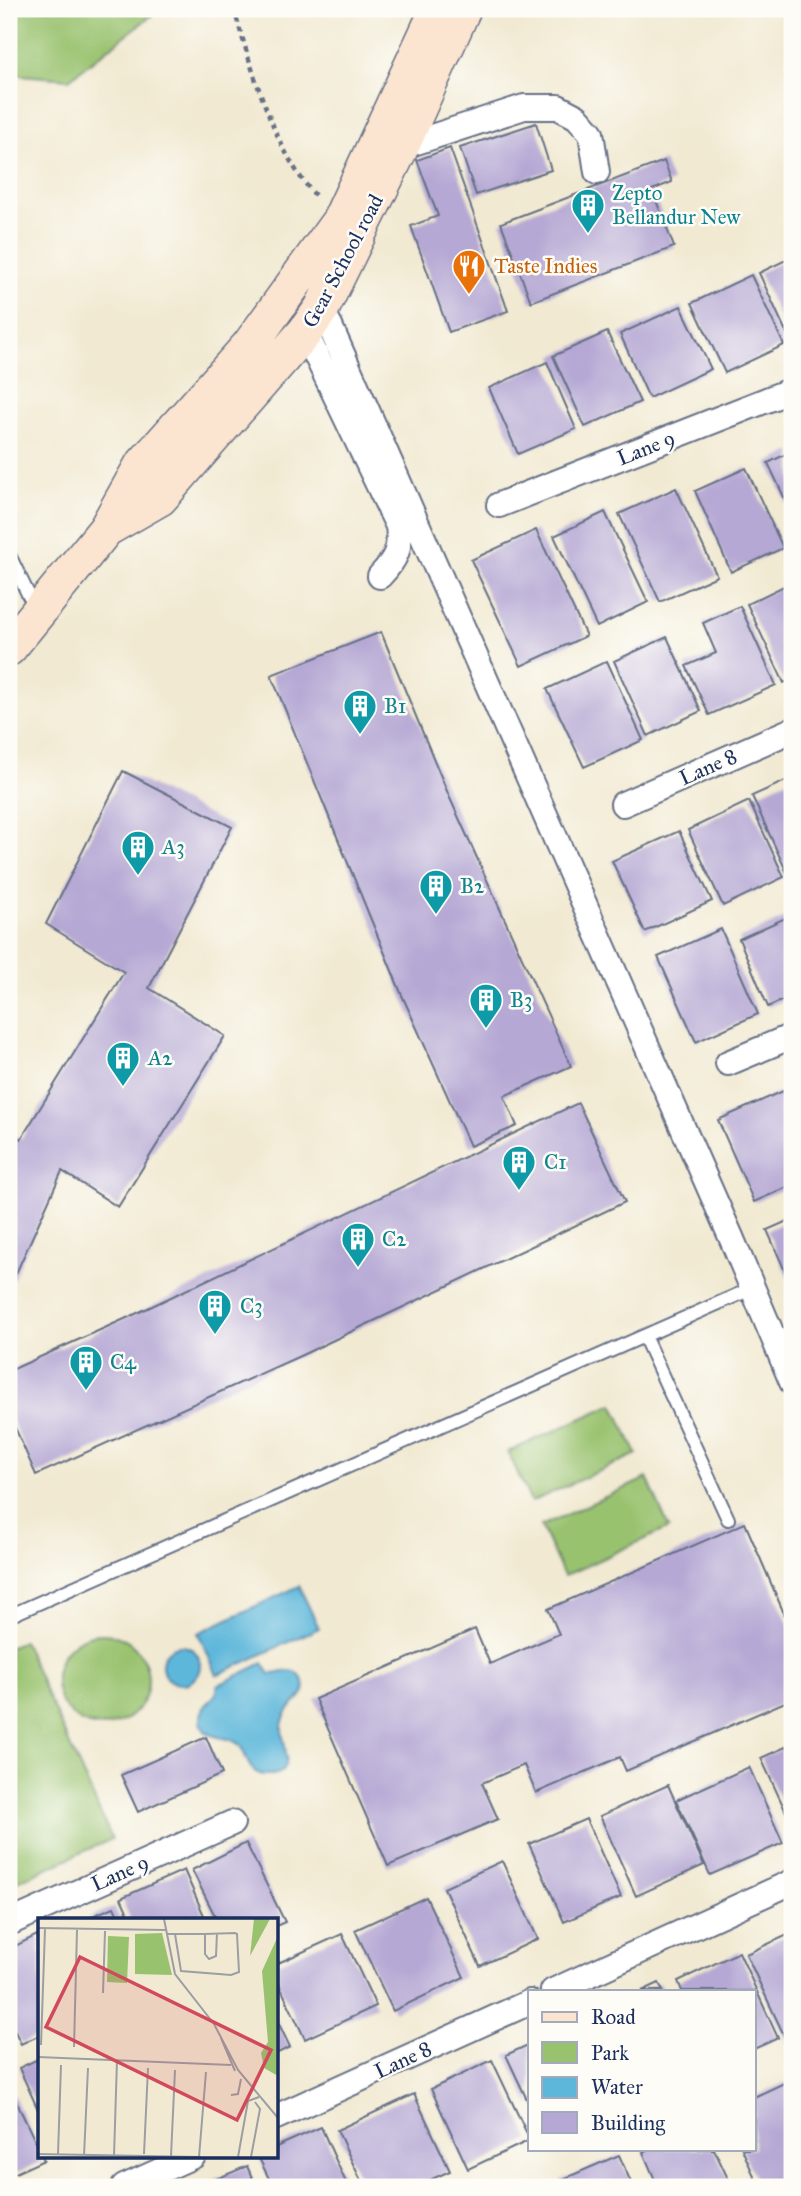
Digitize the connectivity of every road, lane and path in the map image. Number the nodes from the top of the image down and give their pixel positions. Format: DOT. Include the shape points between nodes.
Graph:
graph roads {
  1 [pos="234,9"];
  2 [pos="438,9"];
  3 [pos="463,9"];
  4 [pos="401,147"];
  5 [pos="597,172"];
  6 [pos="335,244"];
  7 [pos="314,320"];
  8 [pos="792,390"];
  9 [pos="499,505"];
  10 [pos="106,529"];
  11 [pos="9,555"];
  12 [pos="380,576"];
  13 [pos="40,609"];
  14 [pos="9,648"];
  15 [pos="792,730"];
  16 [pos="623,804"];
  17 [pos="792,1035"];
  18 [pos="728,1063"];
  19 [pos="753,1288"];
  20 [pos="645,1338"];
  21 [pos="792,1382"];
  22 [pos="729,1519"];
  23 [pos="9,1616"];
  24 [pos="232,1823"];
  25 [pos="792,1882"];
  26 [pos="9,1923"];
  27 [pos="555,1990"];
  28 [pos="528,2003"];
  29 [pos="278,2117"];
  30 [pos="189,2158"];
  31 [pos="124,2187"];
  1 -- 6 [label="path" via="253,73 288,157"];
  2 -- 6 [label="main road, Gear School road"];
  3 -- 4 [label="main road, Gear School road"];
  4 -- 5 [label="street" via="524,107 558,107 578,117 591,133"];
  4 -- 6 [label="main road, Gear School road"];
  6 -- 7 [label="main road, Gear School road"];
  6 -- 10 [label="main road, Gear School road" via="141,467"];
  7 -- 10 [label="main road, Gear School road" via="160,498"];
  7 -- 12 [label="street" via="398,526 396,559"];
  7 -- 19 [label="street"];
  8 -- 9 [label="street, Lane 9"];
  10 -- 13 [label="main road, Gear School road"];
  11 -- 13 [label="lane"];
  13 -- 14 [label="main road, Gear School road"];
  15 -- 16 [label="street, Lane 8"];
  17 -- 18 [label="street"];
  19 -- 20 [label="lane"];
  19 -- 21 [label="street"];
  20 -- 22 [label="lane"];
  20 -- 23 [label="lane"];
  24 -- 26 [label="street, Lane 9"];
  25 -- 27 [label="street"];
  28 -- 29 [label="street, Lane 8"];
  30 -- 31 [label="street"];
}
